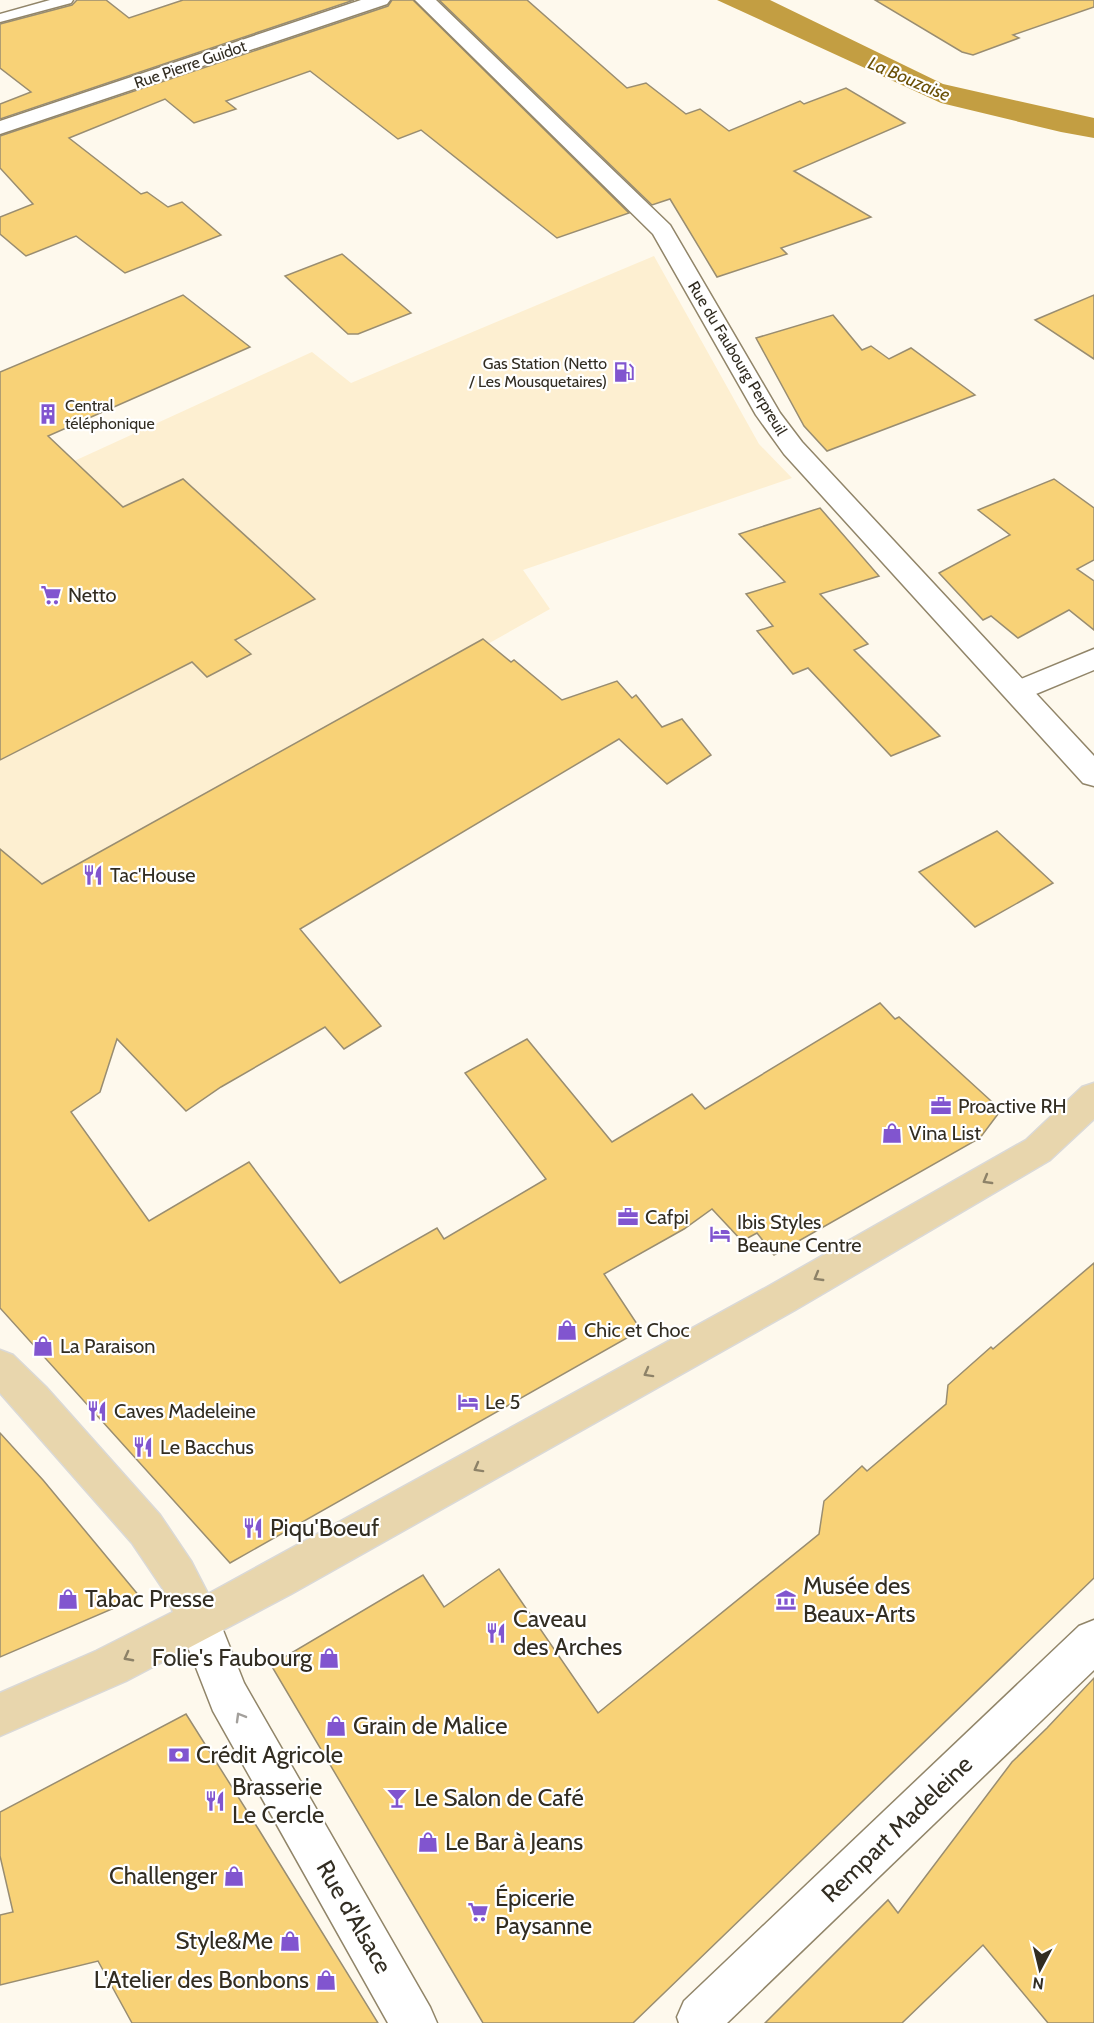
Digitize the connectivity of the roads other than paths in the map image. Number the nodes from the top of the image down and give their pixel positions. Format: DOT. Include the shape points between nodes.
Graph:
graph roads {
  1 [pos="66,0"];
  2 [pos="380,0"];
  3 [pos="425,0"];
  4 [pos="0,18"];
  5 [pos="0,128"];
  6 [pos="1094,659"];
  7 [pos="1018,691"];
  8 [pos="1094,775"];
  9 [pos="1094,1097"];
  10 [pos="0,1367"];
  11 [pos="198,1619"];
  12 [pos="1094,1641"];
  13 [pos="0,1715"];
  14 [pos="700,2017"];
  15 [pos="414,2023"];
  1 -- 4 [label="lane"];
  2 -- 5 [label="main road, Rue Pierre Guidot"];
  3 -- 7 [label="main road, Rue du Faubourg Perpreuil" via="662,230 769,415 793,448"];
  6 -- 7 [label="main road"];
  7 -- 8 [label="main road, Rue du Faubourg Perpreuil"];
  9 -- 11 [label="main road, one-way" via="1038,1150 299,1568"];
  10 -- 11 [label="main road" via="146,1529 177,1575"];
  11 -- 13 [label="main road, one-way" via="111,1666"];
  15 -- 11 [label="main road, Rue d'Alsace, one-way" via="228,1696"];
  12 -- 14 [label="main road, Rempart Madeleine"];
}
